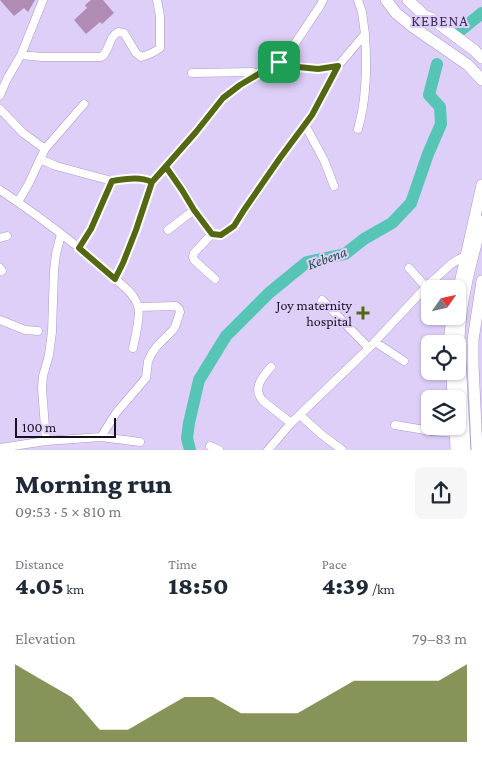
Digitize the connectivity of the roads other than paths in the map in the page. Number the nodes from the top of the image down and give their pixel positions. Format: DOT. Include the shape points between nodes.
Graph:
graph roads {
  1 [pos="43,0"];
  2 [pos="157,0"];
  3 [pos="323,0"];
  4 [pos="358,0"];
  5 [pos="386,0"];
  6 [pos="408,0"];
  7 [pos="365,34"];
  8 [pos="478,54"];
  9 [pos="21,55"];
  10 [pos="279,62"];
  11 [pos="338,66"];
  12 [pos="192,73"];
  13 [pos="0,74"];
  14 [pos="260,74"];
  15 [pos="7,79"];
  16 [pos="482,80"];
  17 [pos="0,96"];
  18 [pos="84,104"];
  19 [pos="0,109"];
  20 [pos="305,126"];
  21 [pos="358,129"];
  22 [pos="45,149"];
  23 [pos="40,158"];
  24 [pos="166,167"];
  25 [pos="112,181"];
  26 [pos="152,182"];
  27 [pos="482,185"];
  28 [pos="334,186"];
  29 [pos="0,190"];
  30 [pos="18,202"];
  31 [pos="194,210"];
  32 [pos="482,221"];
  33 [pos="168,230"];
  34 [pos="61,234"];
  35 [pos="212,234"];
  36 [pos="79,248"];
  37 [pos="465,256"];
  38 [pos="409,268"];
  39 [pos="115,279"];
  40 [pos="214,279"];
  41 [pos="434,280"];
  42 [pos="460,280"];
  43 [pos="421,281"];
  44 [pos="482,281"];
  45 [pos="421,292"];
  46 [pos="322,300"];
  47 [pos="139,307"];
  48 [pos="0,320"];
  49 [pos="38,331"];
  50 [pos="375,342"];
  51 [pos="133,348"];
  52 [pos="369,348"];
  53 [pos="404,361"];
  54 [pos="271,367"];
  55 [pos="300,415"];
  56 [pos="291,423"];
  57 [pos="395,426"];
  58 [pos="421,430"];
  59 [pos="455,435"];
  60 [pos="101,437"];
  61 [pos="46,441"];
  62 [pos="140,442"];
  63 [pos="210,446"];
  64 [pos="26,447"];
  65 [pos="0,448"];
  66 [pos="219,450"];
  67 [pos="268,450"];
  68 [pos="342,450"];
  69 [pos="456,450"];
  70 [pos="465,450"];
  71 [pos="477,450"];
  1 -- 9 [label="street"];
  2 -- 9 [label="street" via="160,48 157,51 141,57 124,33 118,32 100,57"];
  3 -- 10 [label="street"];
  4 -- 7 [label="street"];
  5 -- 16 [label="main road" via="413,28 468,65"];
  6 -- 8 [label="main road"];
  7 -- 11 [label="street"];
  7 -- 21 [label="street" via="366,82"];
  9 -- 15 [label="street"];
  10 -- 11 [label="street" via="318,69"];
  10 -- 14 [label="street"];
  11 -- 20 [label="street"];
  12 -- 14 [label="street"];
  13 -- 15 [label="street"];
  14 -- 24 [label="street" via="223,98"];
  15 -- 17 [label="street"];
  18 -- 22 [label="street"];
  19 -- 22 [label="street" via="23,133"];
  20 -- 28 [label="street"];
  20 -- 35 [label="street" via="234,226 221,235"];
  22 -- 23 [label="street"];
  23 -- 25 [label="street" via="56,166"];
  23 -- 30 [label="street"];
  24 -- 26 [label="street"];
  24 -- 31 [label="street"];
  25 -- 26 [label="street" via="134,178"];
  25 -- 36 [label="street"];
  26 -- 39 [label="street"];
  27 -- 37 [label="main road"];
  29 -- 30 [label="street"];
  30 -- 34 [label="street"];
  31 -- 33 [label="street"];
  31 -- 35 [label="street"];
  32 -- 70 [label="main road" via="460,324"];
  34 -- 36 [label="street"];
  34 -- 61 [label="street" via="54,270 50,355 42,388"];
  35 -- 40 [label="street" via="193,257"];
  36 -- 39 [label="street"];
  37 -- 41 [label="street"];
  37 -- 42 [label="main road"];
  38 -- 43 [label="street"];
  39 -- 47 [label="street" via="130,292"];
  44 -- 71 [label="main road" via="473,340"];
  45 -- 50 [label="street"];
  46 -- 52 [label="street"];
  47 -- 51 [label="street"];
  47 -- 60 [label="street" via="176,306 180,312 172,332 152,353 146,378 116,413"];
  48 -- 49 [label="street"];
  50 -- 52 [label="street"];
  50 -- 53 [label="street"];
  52 -- 55 [label="street"];
  54 -- 56 [label="street" via="261,379 258,392 263,402"];
  55 -- 56 [label="street"];
  55 -- 68 [label="street"];
  56 -- 67 [label="street"];
  57 -- 58 [label="street"];
  59 -- 69 [label="main road"];
  60 -- 61 [label="street"];
  60 -- 62 [label="street"];
  61 -- 64 [label="street"];
  63 -- 66 [label="street"];
  64 -- 65 [label="street"];
}
